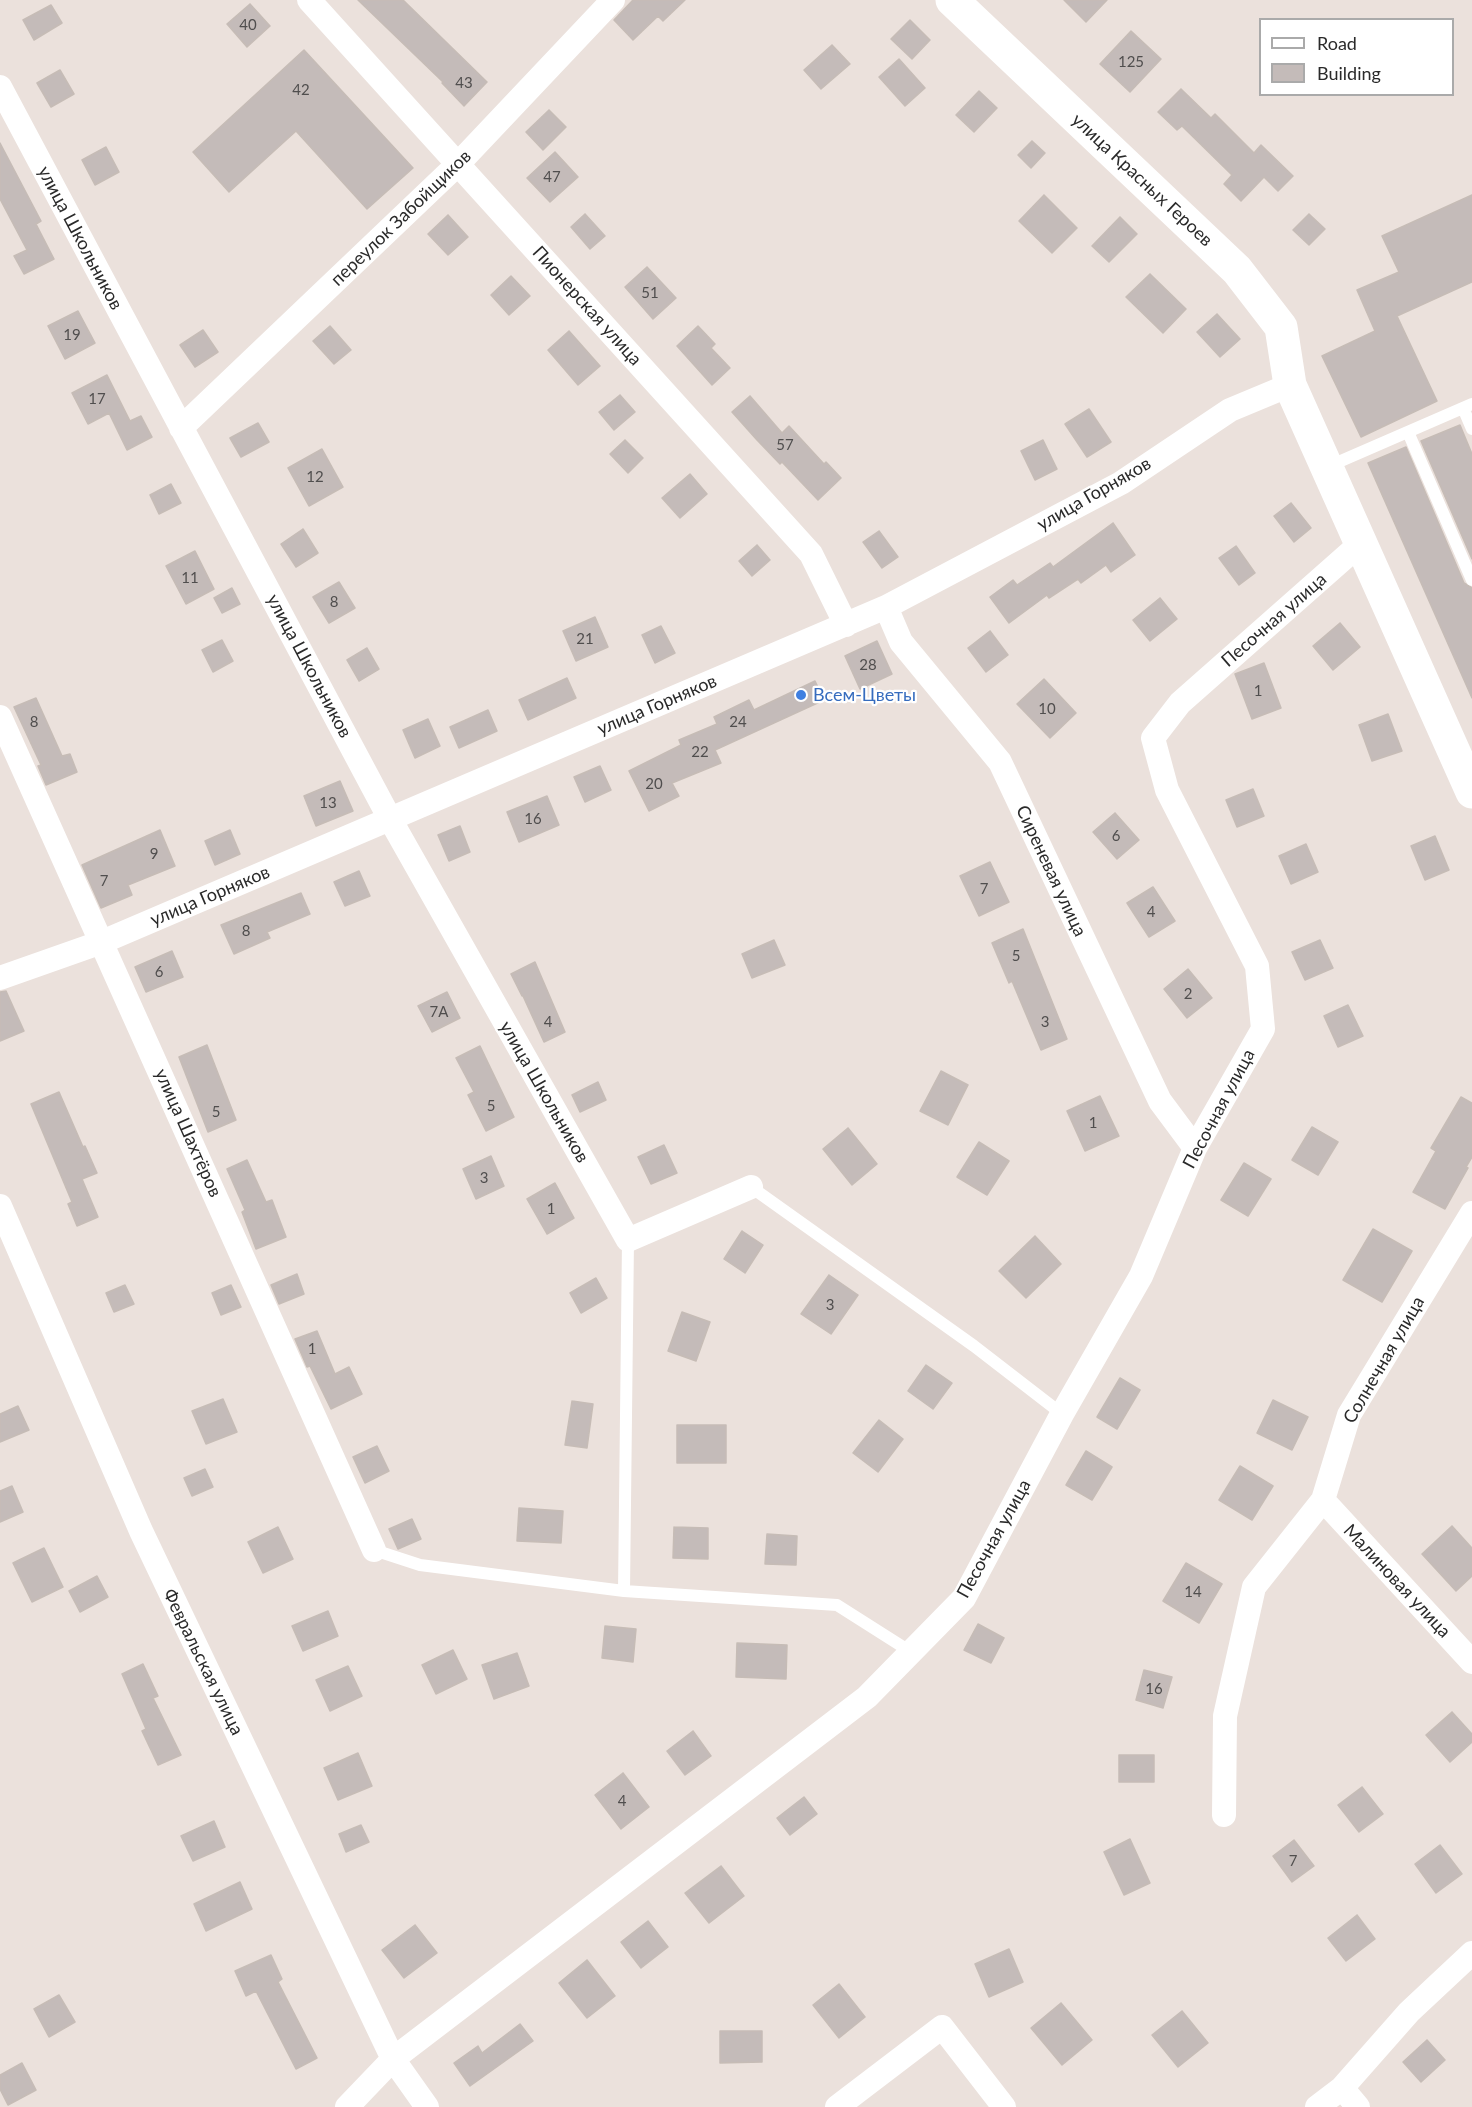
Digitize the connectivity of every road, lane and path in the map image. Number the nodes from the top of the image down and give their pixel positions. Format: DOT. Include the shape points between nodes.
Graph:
graph roads {
  1 [pos="309,0"];
  2 [pos="613,0"];
  3 [pos="952,0"];
  4 [pos="0,87"];
  5 [pos="458,164"];
  6 [pos="1290,385"];
  7 [pos="1468,406"];
  8 [pos="181,428"];
  9 [pos="1472,429"];
  10 [pos="1408,432"];
  11 [pos="1326,467"];
  12 [pos="1360,544"];
  13 [pos="1472,580"];
  14 [pos="886,607"];
  15 [pos="846,625"];
  16 [pos="0,717"];
  17 [pos="1472,792"];
  18 [pos="390,819"];
  19 [pos="102,942"];
  20 [pos="0,978"];
  21 [pos="1195,1148"];
  22 [pos="751,1187"];
  23 [pos="0,1206"];
  24 [pos="1472,1213"];
  25 [pos="628,1240"];
  26 [pos="1062,1414"];
  27 [pos="1323,1500"];
  28 [pos="374,1550"];
  29 [pos="624,1591"];
  30 [pos="911,1652"];
  31 [pos="1472,1662"];
  32 [pos="1224,1815"];
  33 [pos="1472,1953"];
  34 [pos="393,2059"];
  35 [pos="1342,2088"];
  36 [pos="347,2107"];
  37 [pos="427,2107"];
  38 [pos="837,2107"];
  39 [pos="1004,2107"];
  40 [pos="1317,2107"];
  41 [pos="1358,2107"];
  1 -- 5 [label="street, Пионерская улица"];
  2 -- 5 [label="street, переулок Забойщиков"];
  3 -- 6 [label="main road, улица Красных Героев" via="1237,270 1281,327"];
  4 -- 8 [label="street, улица Школьников"];
  5 -- 8 [label="street, переулок Забойщиков"];
  5 -- 15 [label="street, Пионерская улица" via="811,554"];
  6 -- 11 [label="main road, улица Красных Героев"];
  6 -- 14 [label="street, улица Горняков" via="1230,410 1120,483"];
  7 -- 9 [label="lane"];
  7 -- 10 [label="lane"];
  8 -- 18 [label="street, улица Школьников"];
  10 -- 11 [label="lane"];
  10 -- 13 [label="lane"];
  11 -- 12 [label="main road, улица Красных Героев"];
  12 -- 17 [label="main road, улица Красных Героев"];
  12 -- 21 [label="street, Песочная улица" via="1180,703 1153,738 1167,790 1257,966 1263,1029"];
  14 -- 15 [label="street, улица Горняков"];
  14 -- 21 [label="street, Сиреневая улица" via="901,642 1000,762 1160,1101"];
  15 -- 18 [label="street, улица Горняков"];
  16 -- 19 [label="street, улица Шахтёров"];
  18 -- 19 [label="street, улица Горняков"];
  18 -- 25 [label="street, улица Школьников"];
  19 -- 20 [label="street, улица Горняков"];
  19 -- 28 [label="street, улица Шахтёров"];
  21 -- 26 [label="street, Песочная улица" via="1141,1276"];
  22 -- 25 [label="street"];
  22 -- 26 [label="lane" via="974,1346"];
  23 -- 34 [label="street, Февральская улица" via="141,1532"];
  24 -- 27 [label="street, Солнечная улица" via="1349,1415"];
  25 -- 29 [label="lane"];
  26 -- 30 [label="street, Песочная улица" via="964,1598"];
  27 -- 31 [label="street, Малиновая улица"];
  27 -- 32 [label="street, Солнечная улица" via="1254,1587 1226,1716"];
  28 -- 29 [label="lane" via="420,1565"];
  29 -- 30 [label="lane" via="837,1605"];
  30 -- 34 [label="street, Песочная улица" via="867,1696"];
  33 -- 35 [label="street" via="1409,2012"];
  34 -- 36 [label="street, Песочная улица"];
  34 -- 37 [label="street, Февральская улица"];
  35 -- 40 [label="street"];
  35 -- 41 [label="street"];
  38 -- 39 [label="street" via="942,2027"];
}
